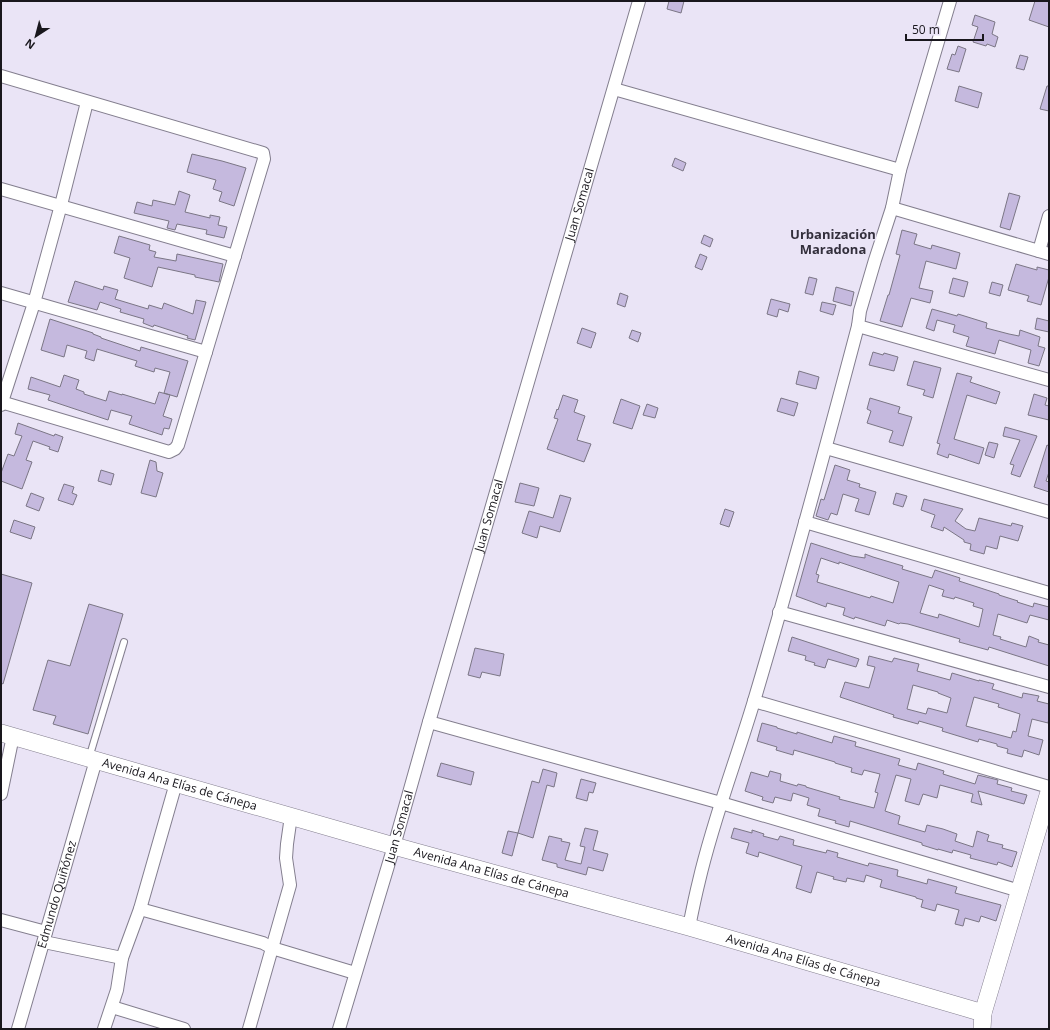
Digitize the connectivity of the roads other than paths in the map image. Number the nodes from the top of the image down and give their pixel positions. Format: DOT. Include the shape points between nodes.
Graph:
graph roads {
  1 [pos="639,1"];
  2 [pos="950,1"];
  3 [pos="1,76"];
  4 [pos="614,89"];
  5 [pos="87,102"];
  6 [pos="900,170"];
  7 [pos="1,189"];
  8 [pos="61,205"];
  9 [pos="892,208"];
  10 [pos="1049,216"];
  11 [pos="1044,252"];
  12 [pos="235,256"];
  13 [pos="1,293"];
  14 [pos="34,303"];
  15 [pos="858,326"];
  16 [pos="206,352"];
  17 [pos="1049,380"];
  18 [pos="1,403"];
  19 [pos="826,448"];
  20 [pos="1049,512"];
  21 [pos="805,522"];
  22 [pos="1049,593"];
  23 [pos="779,612"];
  24 [pos="124,642"];
  25 [pos="1049,687"];
  26 [pos="754,701"];
  27 [pos="429,722"];
  28 [pos="7,735"];
  29 [pos="92,759"];
  30 [pos="176,783"];
  31 [pos="1049,793"];
  32 [pos="1,794"];
  33 [pos="721,803"];
  34 [pos="291,816"];
  35 [pos="394,846"];
  36 [pos="1020,891"];
  37 [pos="140,909"];
  38 [pos="1,920"];
  39 [pos="689,927"];
  40 [pos="45,937"];
  41 [pos="272,948"];
  42 [pos="122,958"];
  43 [pos="355,973"];
  44 [pos="112,1007"];
  45 [pos="982,1021"];
  46 [pos="18,1029"];
  47 [pos="104,1029"];
  48 [pos="184,1029"];
  49 [pos="250,1029"];
  50 [pos="339,1029"];
  1 -- 4 [label="street, Juan Somacal"];
  2 -- 6 [label="street"];
  3 -- 5 [label="street"];
  4 -- 6 [label="street"];
  4 -- 27 [label="street, Juan Somacal"];
  5 -- 8 [label="street"];
  5 -- 12 [label="street" via="263,153 264,160"];
  6 -- 9 [label="street"];
  7 -- 8 [label="street"];
  8 -- 12 [label="street"];
  8 -- 14 [label="street"];
  9 -- 11 [label="street"];
  9 -- 15 [label="street" via="860,311"];
  10 -- 11 [label="street"];
  12 -- 16 [label="street"];
  13 -- 14 [label="street"];
  14 -- 16 [label="street"];
  14 -- 18 [label="street"];
  15 -- 17 [label="street"];
  15 -- 19 [label="street"];
  16 -- 18 [label="street" via="178,444 169,452"];
  19 -- 20 [label="street"];
  19 -- 21 [label="street"];
  21 -- 22 [label="street"];
  21 -- 23 [label="street"];
  23 -- 25 [label="street"];
  23 -- 26 [label="street"];
  24 -- 29 [label="lane"];
  26 -- 31 [label="street"];
  26 -- 33 [label="street"];
  27 -- 33 [label="street"];
  27 -- 35 [label="street, Juan Somacal"];
  28 -- 29 [label="main road, Avenida Ana Elías de Cánepa"];
  28 -- 32 [label="street"];
  29 -- 30 [label="main road, Avenida Ana Elías de Cánepa"];
  29 -- 40 [label="street, Edmundo Quiñónez"];
  30 -- 34 [label="main road, Avenida Ana Elías de Cánepa"];
  30 -- 37 [label="street"];
  31 -- 36 [label="main road"];
  33 -- 36 [label="street"];
  33 -- 39 [label="street" via="699,880"];
  34 -- 35 [label="main road, Avenida Ana Elías de Cánepa"];
  34 -- 41 [label="street" via="286,858 290,885"];
  35 -- 39 [label="main road, Avenida Ana Elías de Cánepa"];
  35 -- 43 [label="street, Juan Somacal"];
  36 -- 45 [label="main road"];
  37 -- 41 [label="street" via="263,943"];
  37 -- 42 [label="street"];
  38 -- 40 [label="street"];
  39 -- 45 [label="main road, Avenida Ana Elías de Cánepa"];
  40 -- 42 [label="street"];
  40 -- 46 [label="street, Edmundo Quiñónez"];
  41 -- 43 [label="street"];
  41 -- 49 [label="street"];
  42 -- 44 [label="street"];
  43 -- 50 [label="street, Juan Somacal"];
  44 -- 47 [label="street"];
  44 -- 48 [label="street"];
}
